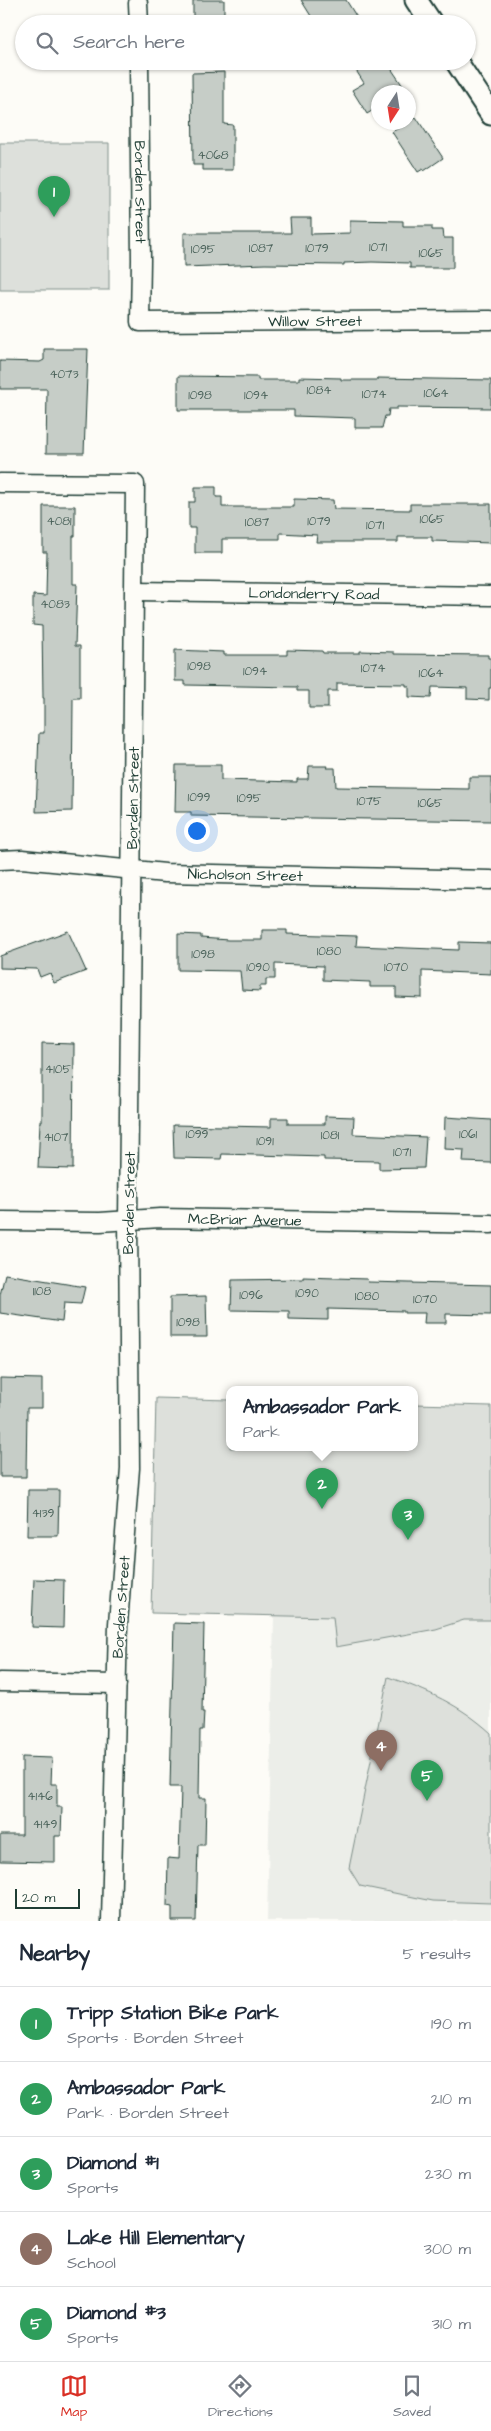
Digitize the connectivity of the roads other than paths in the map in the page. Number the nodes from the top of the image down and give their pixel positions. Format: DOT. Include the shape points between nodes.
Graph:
graph roads {
  1 [pos="416,0"];
  2 [pos="138,4"];
  3 [pos="139,15"];
  4 [pos="426,15"];
  5 [pos="139,70"];
  6 [pos="462,70"];
  7 [pos="491,114"];
  8 [pos="491,320"];
  9 [pos="140,322"];
  10 [pos="0,483"];
  11 [pos="135,591"];
  12 [pos="491,596"];
  13 [pos="0,860"];
  14 [pos="132,870"];
  15 [pos="491,880"];
  16 [pos="0,1220"];
  17 [pos="128,1222"];
  18 [pos="491,1224"];
  19 [pos="0,1682"];
  20 [pos="117,1684"];
  21 [pos="111,1921"];
  1 -- 4 [label="street"];
  2 -- 3 [label="street"];
  5 -- 9 [label="street, Borden Street"];
  6 -- 7 [label="street"];
  8 -- 9 [label="street, Willow Street"];
  10 -- 11 [label="street, Borden Street" via="135,484"];
  11 -- 12 [label="street, Londonderry Road"];
  11 -- 14 [label="street, Borden Street"];
  13 -- 14 [label="street, Nicholson Street" via="22,859"];
  14 -- 15 [label="street, Nicholson Street"];
  14 -- 17 [label="street, Borden Street"];
  16 -- 17 [label="street, McBriar Avenue"];
  17 -- 18 [label="street, McBriar Avenue" via="160,1218"];
  17 -- 20 [label="street, Borden Street" via="130,1468 118,1624"];
  19 -- 20 [label="street"];
  20 -- 21 [label="street, Borden Street"];
}
